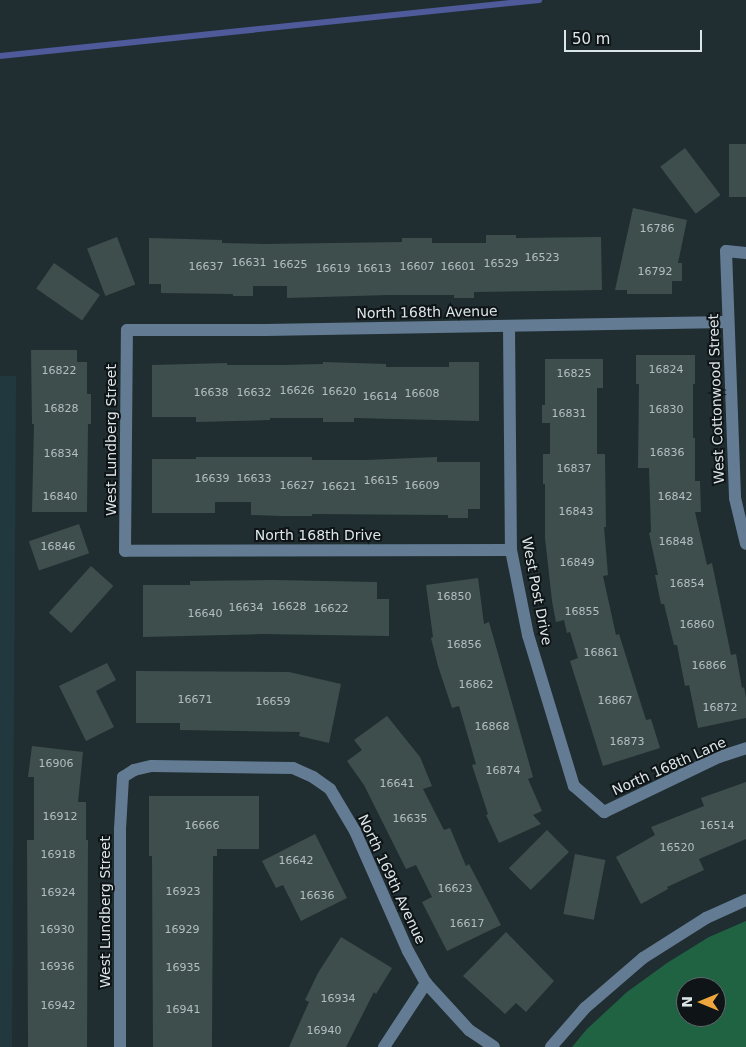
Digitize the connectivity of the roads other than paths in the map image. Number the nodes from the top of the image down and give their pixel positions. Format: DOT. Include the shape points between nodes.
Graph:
graph roads {
  1 [pos="746,253"];
  2 [pos="727,322"];
  3 [pos="510,326"];
  4 [pos="126,330"];
  5 [pos="746,544"];
  6 [pos="511,550"];
  7 [pos="125,551"];
  8 [pos="746,748"];
  9 [pos="123,777"];
  10 [pos="604,812"];
  11 [pos="746,900"];
  12 [pos="426,983"];
  13 [pos="120,1047"];
  14 [pos="384,1047"];
  15 [pos="494,1047"];
  16 [pos="551,1047"];
  1 -- 2 [label="street, West Cottonwood Street" via="726,251"];
  2 -- 3 [label="street, North 168th Avenue"];
  2 -- 5 [label="street, West Cottonwood Street" via="735,498"];
  3 -- 4 [label="street, North 168th Avenue"];
  3 -- 6 [label="street, West Post Drive"];
  4 -- 7 [label="street, West Lundberg Street"];
  6 -- 7 [label="street, North 168th Drive"];
  6 -- 10 [label="street, West Post Drive" via="528,635 574,786"];
  8 -- 10 [label="street, North 168th Lane"];
  9 -- 12 [label="street, North 169th Avenue" via="134,770 152,766 293,768 313,777 330,789 355,831 408,951"];
  9 -- 13 [label="street, West Lundberg Street"];
  11 -- 16 [label="street" via="706,918 643,958 585,1008"];
  12 -- 14 [label="street"];
  12 -- 15 [label="street, North 169th Avenue" via="469,1030"];
}
